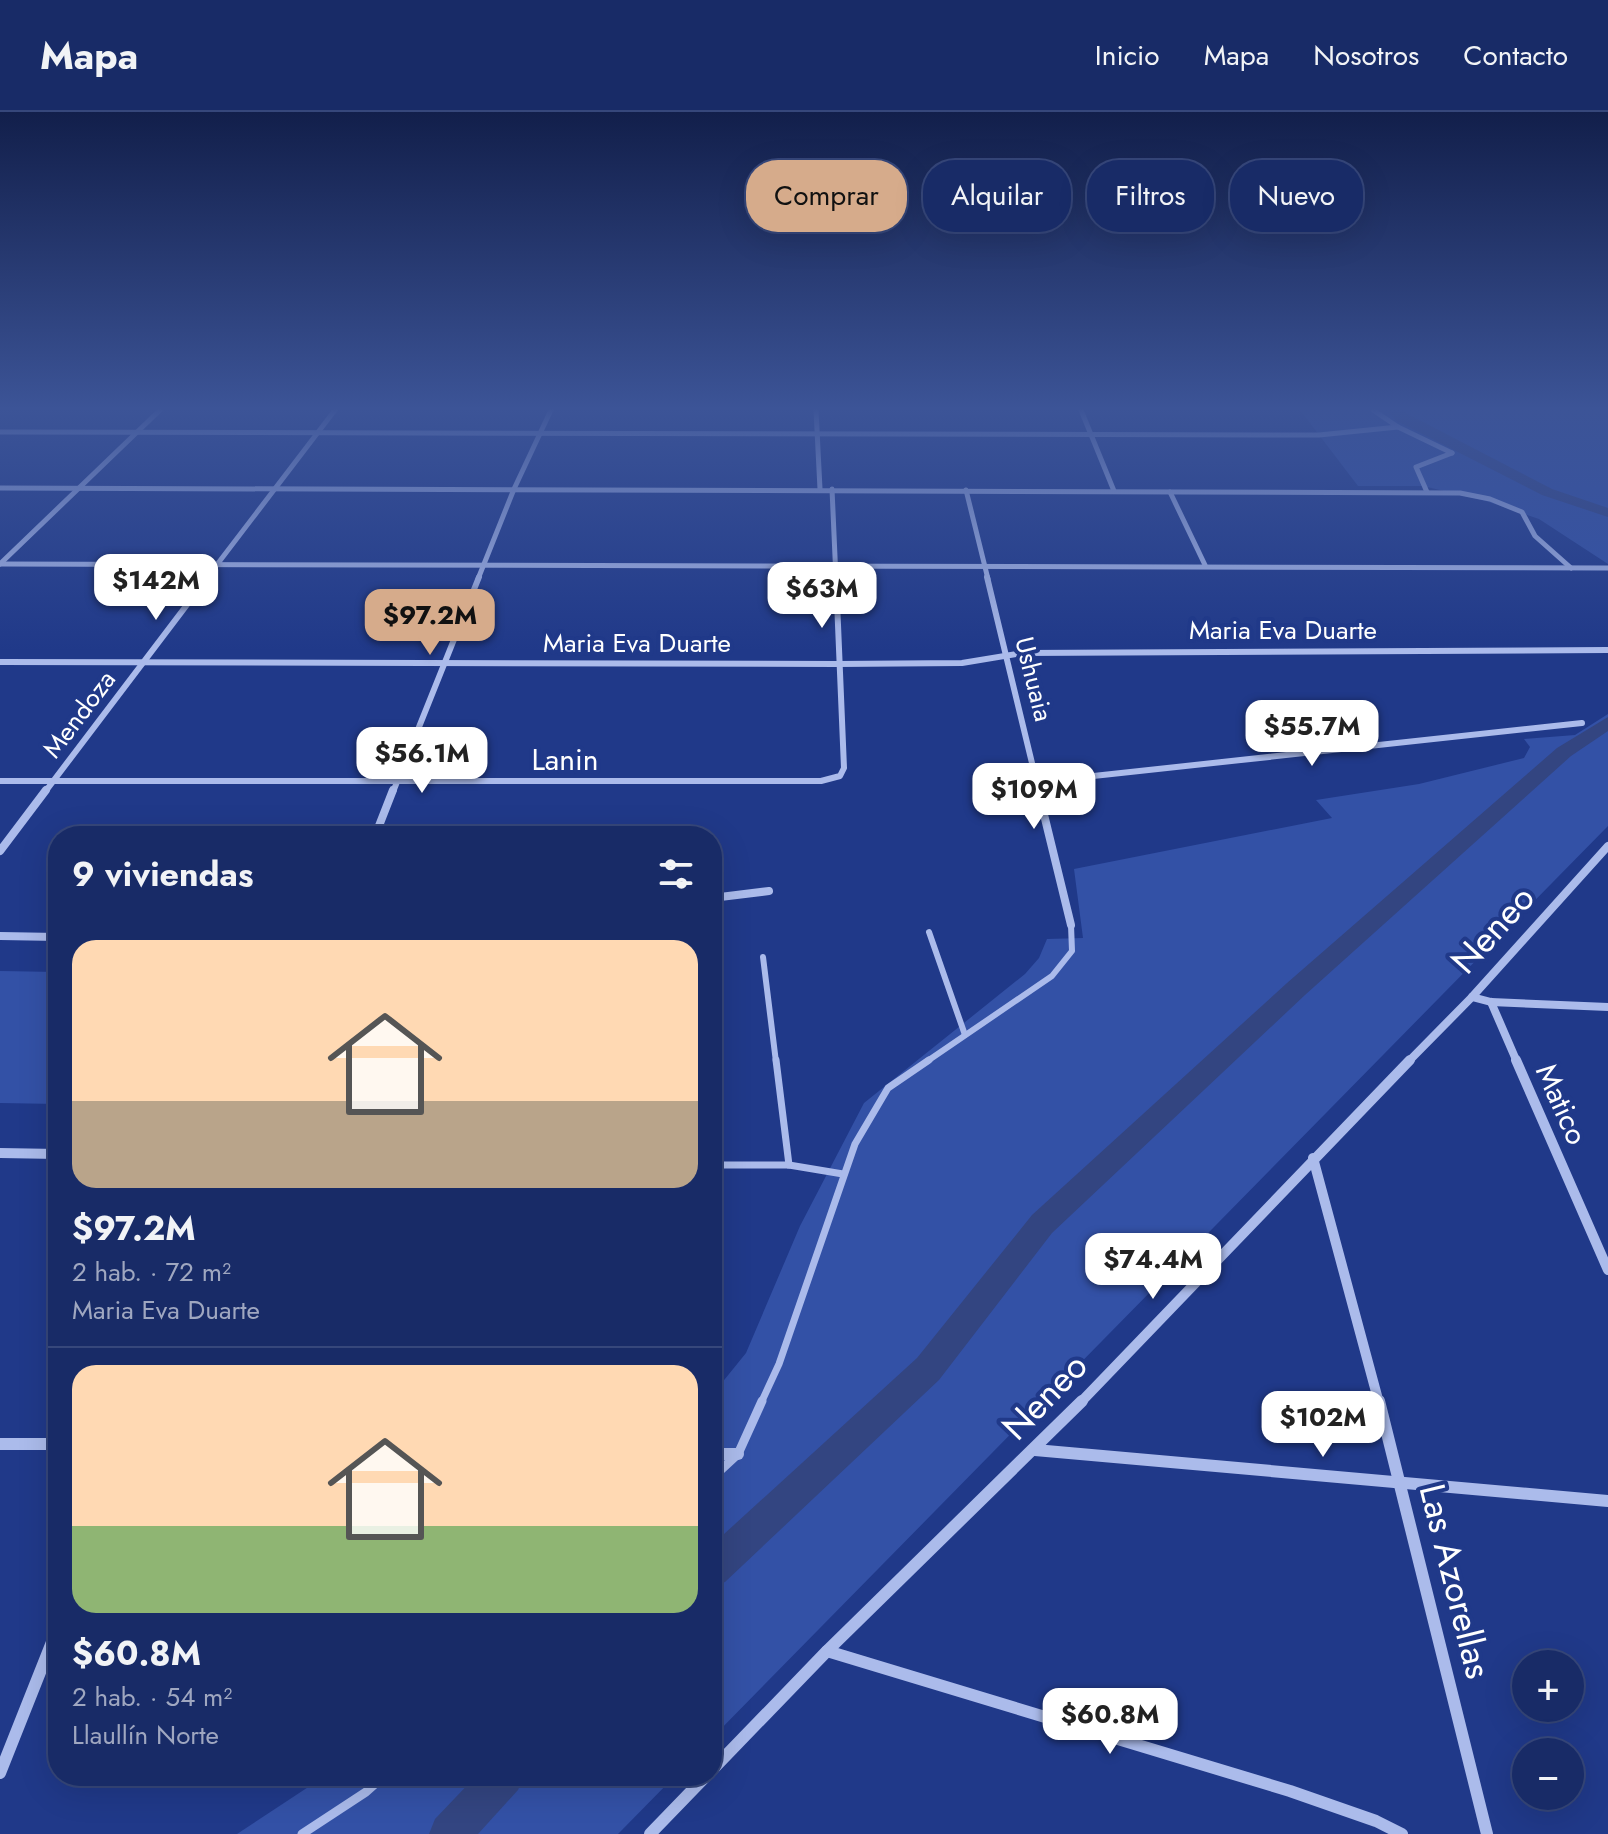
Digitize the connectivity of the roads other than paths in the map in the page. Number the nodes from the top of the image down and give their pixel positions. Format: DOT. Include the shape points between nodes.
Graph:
graph roads {
  1 [pos="77,490"];
  2 [pos="274,490"];
  3 [pos="513,490"];
  4 [pos="832,490"];
  5 [pos="966,490"];
  6 [pos="1019,490"];
  7 [pos="1114,491"];
  8 [pos="1170,492"];
  9 [pos="1427,492"];
  10 [pos="0,564"];
  11 [pos="217,565"];
  12 [pos="1205,565"];
  13 [pos="483,566"];
  14 [pos="835,566"];
  15 [pos="986,568"];
  16 [pos="1571,568"];
  17 [pos="1608,568"];
  18 [pos="1608,650"];
  19 [pos="1008,655"];
  20 [pos="444,661"];
  21 [pos="0,662"];
  22 [pos="144,662"];
  23 [pos="838,664"];
  24 [pos="1582,723"];
  25 [pos="396,780"];
  26 [pos="0,781"];
  27 [pos="53,781"];
  28 [pos="1038,782"];
  29 [pos="379,826"];
  30 [pos="1608,846"];
  31 [pos="0,851"];
  32 [pos="769,891"];
  33 [pos="722,897"];
  34 [pos="1071,925"];
  35 [pos="929,932"];
  36 [pos="0,936"];
  37 [pos="48,937"];
  38 [pos="763,957"];
  39 [pos="1472,997"];
  40 [pos="1491,1002"];
  41 [pos="1608,1007"];
  42 [pos="965,1035"];
  43 [pos="0,1153"];
  44 [pos="48,1154"];
  45 [pos="1313,1158"];
  46 [pos="722,1165"];
  47 [pos="789,1165"];
  48 [pos="843,1174"];
  49 [pos="1608,1270"];
  50 [pos="0,1444"];
  51 [pos="48,1444"];
  52 [pos="1035,1450"];
  53 [pos="722,1454"];
  54 [pos="738,1454"];
  55 [pos="722,1469"];
  56 [pos="1401,1484"];
  57 [pos="1608,1501"];
  58 [pos="827,1651"];
  59 [pos="48,1652"];
  60 [pos="722,1760"];
  61 [pos="0,1773"];
  62 [pos="373,1786"];
  63 [pos="696,1786"];
  64 [pos="302,1834"];
  65 [pos="650,1834"];
  66 [pos="1402,1834"];
  67 [pos="1487,1834"];
  1 -- 10 [label="street"];
  2 -- 11 [label="street, Mendoza"];
  3 -- 13 [label="street"];
  4 -- 14 [label="street"];
  5 -- 15 [label="street, Ushuaia"];
  6 -- 7 [label="street"];
  7 -- 8 [label="street"];
  8 -- 9 [label="street"];
  8 -- 12 [label="street"];
  9 -- 16 [label="street" via="1489,496 1506,503 1522,512 1537,537"];
  10 -- 11 [label="street"];
  11 -- 13 [label="street"];
  11 -- 22 [label="street, Mendoza"];
  12 -- 15 [label="street"];
  12 -- 16 [label="street"];
  13 -- 14 [label="street"];
  13 -- 20 [label="street"];
  14 -- 15 [label="street"];
  14 -- 23 [label="street"];
  15 -- 19 [label="street, Ushuaia"];
  16 -- 17 [label="street"];
  18 -- 19 [label="street, Maria Eva Duarte"];
  19 -- 23 [label="street, Maria Eva Duarte" via="962,663"];
  19 -- 28 [label="street, Ushuaia"];
  20 -- 22 [label="street, Maria Eva Duarte"];
  20 -- 23 [label="street, Maria Eva Duarte"];
  20 -- 25 [label="street"];
  21 -- 22 [label="street, Maria Eva Duarte"];
  22 -- 27 [label="street, Mendoza"];
  23 -- 25 [label="street, Lanin" via="844,768 840,776 821,781"];
  24 -- 28 [label="street"];
  25 -- 27 [label="street, Lanin"];
  25 -- 29 [label="street"];
  26 -- 27 [label="street, Lanin"];
  27 -- 31 [label="street, Mendoza"];
  28 -- 34 [label="street, Ushuaia"];
  30 -- 39 [label="street, Neneo"];
  32 -- 33 [label="street"];
  34 -- 42 [label="lane" via="1072,951 1052,976"];
  35 -- 42 [label="lane"];
  36 -- 37 [label="street"];
  38 -- 47 [label="lane"];
  39 -- 40 [label="street"];
  39 -- 45 [label="street, Neneo"];
  40 -- 41 [label="street"];
  40 -- 49 [label="street, Matico"];
  42 -- 48 [label="lane" via="888,1088"];
  43 -- 44 [label="street"];
  45 -- 52 [label="street, Neneo"];
  45 -- 56 [label="street, Las Azorellas"];
  46 -- 47 [label="lane"];
  47 -- 48 [label="lane"];
  48 -- 54 [label="lane" via="779,1364"];
  50 -- 51 [label="street"];
  52 -- 56 [label="street"];
  52 -- 58 [label="street, Neneo"];
  53 -- 54 [label="street"];
  54 -- 55 [label="lane"];
  56 -- 57 [label="street"];
  56 -- 67 [label="street, Las Azorellas"];
  58 -- 60 [label="street, Neneo"];
  58 -- 66 [label="street" via="1290,1791"];
  59 -- 61 [label="street"];
  62 -- 64 [label="lane"];
  63 -- 65 [label="street"];
}
